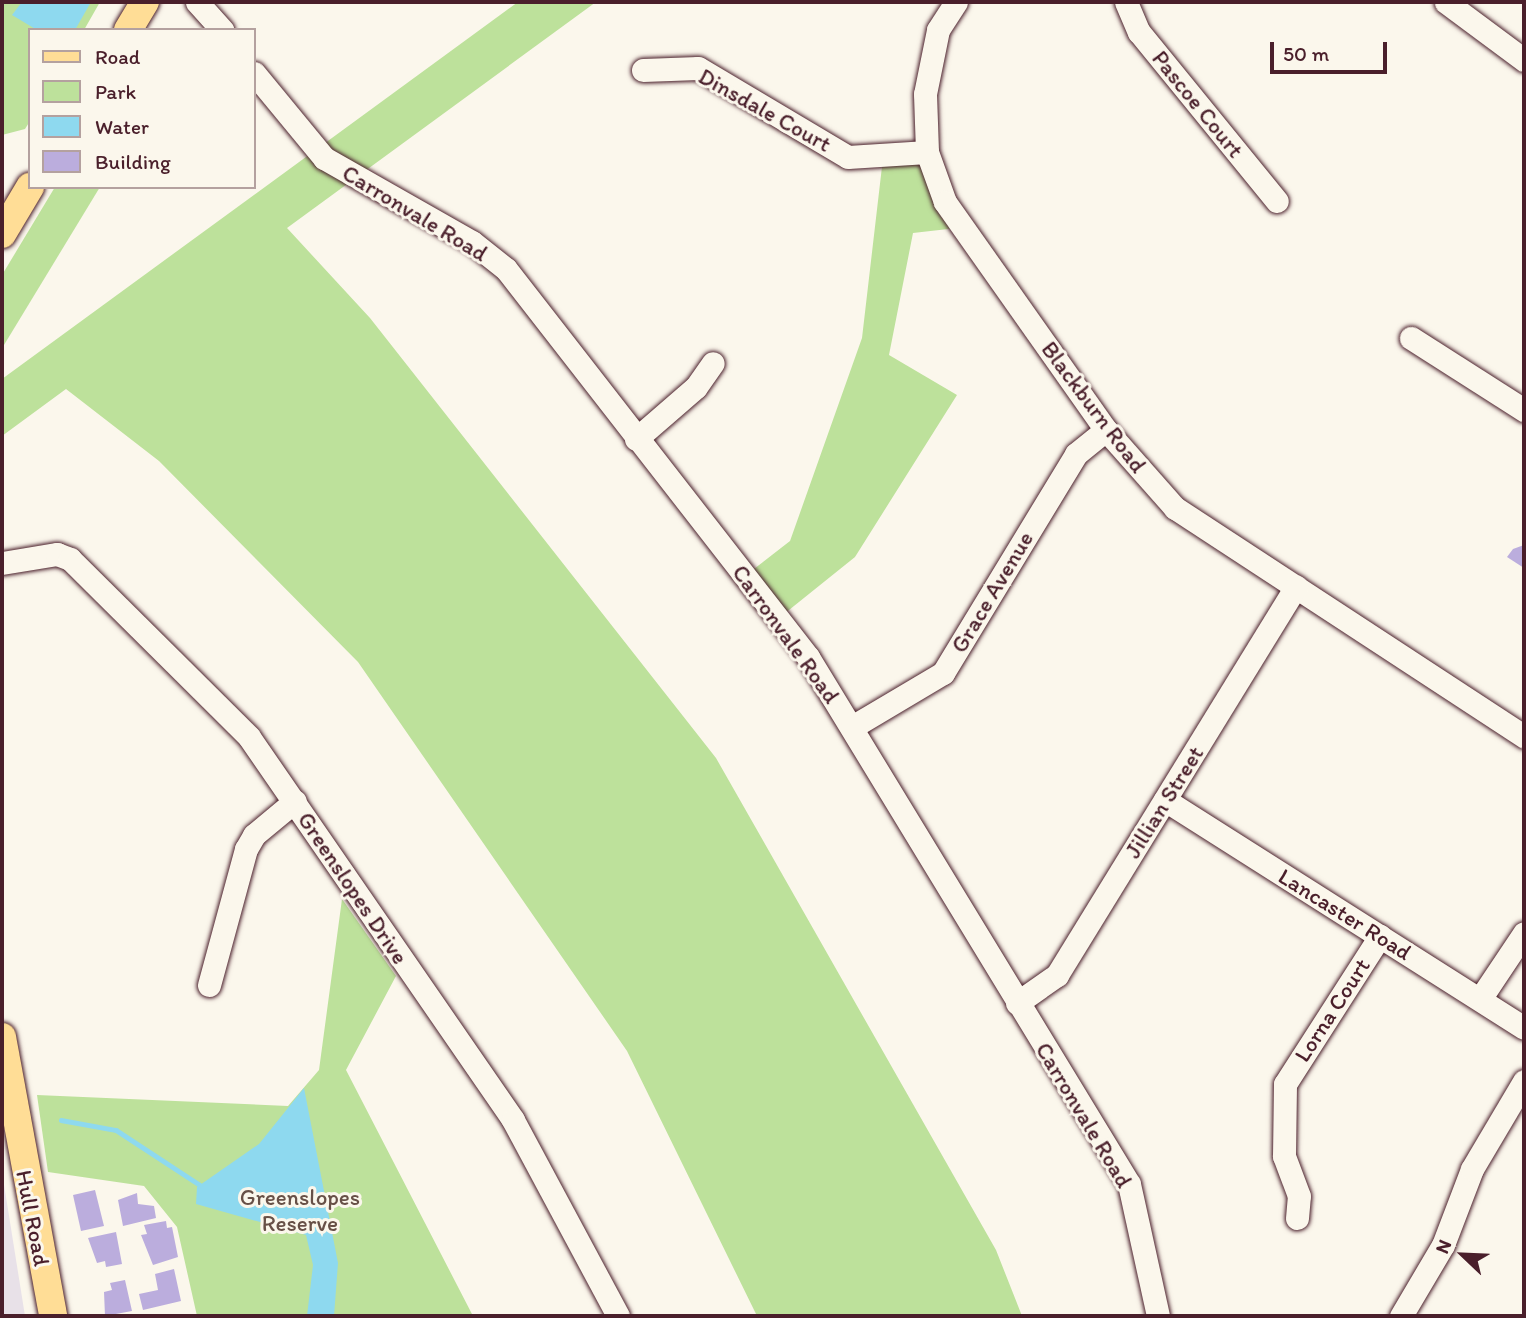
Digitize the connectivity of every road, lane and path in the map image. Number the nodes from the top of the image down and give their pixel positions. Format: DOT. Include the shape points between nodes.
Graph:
graph roads {
  1 [pos="145,2"];
  2 [pos="197,2"];
  3 [pos="956,2"];
  4 [pos="1126,2"];
  5 [pos="1446,2"];
  6 [pos="129,28"];
  7 [pos="220,28"];
  8 [pos="1524,60"];
  9 [pos="643,70"];
  10 [pos="256,75"];
  11 [pos="927,152"];
  12 [pos="29,189"];
  13 [pos="1277,201"];
  14 [pos="2,234"];
  15 [pos="1411,338"];
  16 [pos="713,363"];
  17 [pos="1524,410"];
  18 [pos="1106,430"];
  19 [pos="636,439"];
  20 [pos="2,564"];
  21 [pos="1296,587"];
  22 [pos="852,727"];
  23 [pos="1524,736"];
  24 [pos="1165,800"];
  25 [pos="295,802"];
  26 [pos="1524,933"];
  27 [pos="1380,936"];
  28 [pos="209,985"];
  29 [pos="1480,999"];
  30 [pos="1017,1003"];
  31 [pos="1524,1028"];
  32 [pos="2,1037"];
  33 [pos="1524,1081"];
  34 [pos="1297,1218"];
  35 [pos="53,1316"];
  36 [pos="618,1316"];
  37 [pos="1158,1316"];
  38 [pos="1401,1316"];
  1 -- 6 [label="main road"];
  2 -- 7 [label="street"];
  3 -- 11 [label="street, Blackburn Road" via="939,30 925,94"];
  4 -- 13 [label="street, Pascoe Court" via="1139,32"];
  5 -- 8 [label="street"];
  9 -- 11 [label="street, Dinsdale Court" via="698,68 848,157"];
  10 -- 19 [label="street, Carronvale Road" via="324,158 472,242 506,269"];
  11 -- 18 [label="street, Blackburn Road" via="945,202"];
  12 -- 14 [label="main road"];
  15 -- 17 [label="street"];
  16 -- 19 [label="street" via="696,387"];
  18 -- 21 [label="street, Blackburn Road" via="1175,508"];
  18 -- 22 [label="street, Grace Avenue" via="1076,454 943,673"];
  19 -- 22 [label="street, Carronvale Road" via="808,657"];
  20 -- 25 [label="street, Greenslopes Drive" via="57,555 79,567 249,737"];
  21 -- 23 [label="street, Blackburn Road"];
  21 -- 24 [label="street, Jillian Street"];
  22 -- 30 [label="street, Carronvale Road"];
  24 -- 27 [label="street, Lancaster Road"];
  24 -- 30 [label="street, Jillian Street" via="1057,975"];
  25 -- 28 [label="street" via="254,835 246,849"];
  25 -- 36 [label="street, Greenslopes Drive" via="513,1120"];
  26 -- 29 [label="street"];
  27 -- 29 [label="street, Lancaster Road"];
  27 -- 34 [label="street, Lorna Court" via="1285,1084 1284,1156 1299,1196"];
  29 -- 31 [label="street, Lancaster Road"];
  30 -- 37 [label="street, Carronvale Road" via="1129,1184"];
  32 -- 35 [label="main road, Hull Road"];
  33 -- 38 [label="street" via="1472,1170 1443,1245"];
}
